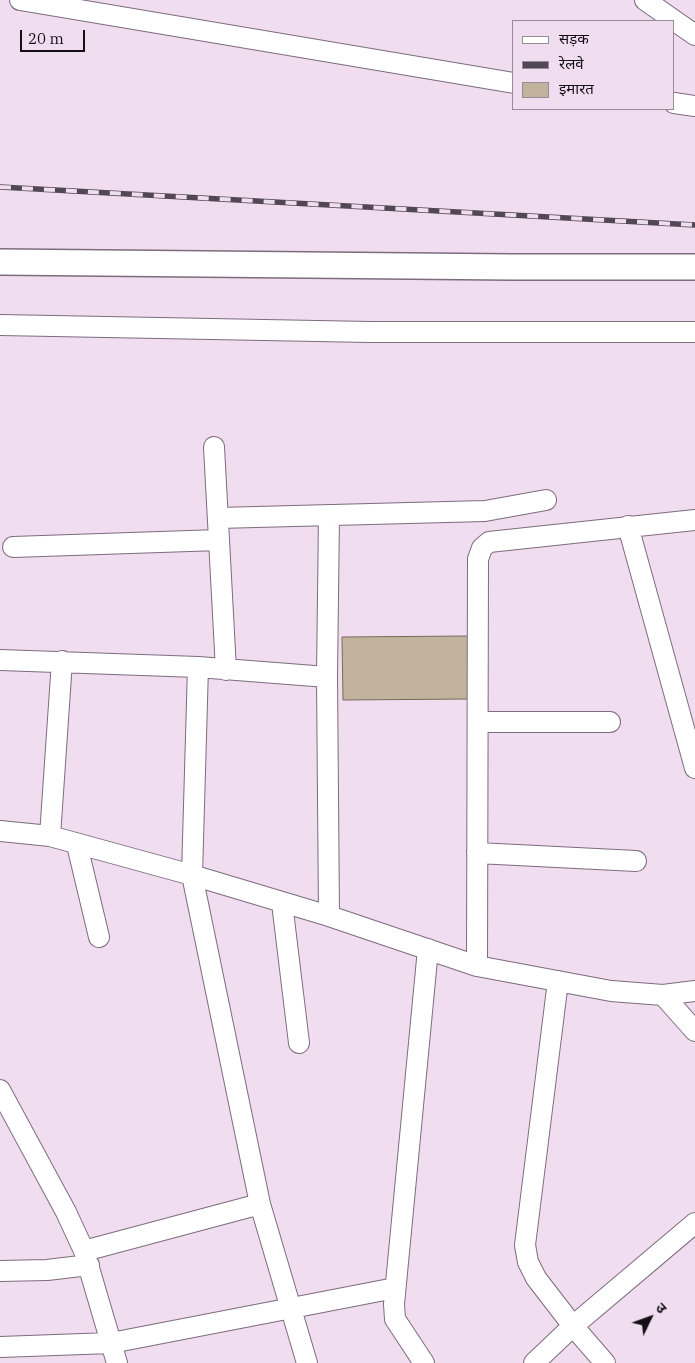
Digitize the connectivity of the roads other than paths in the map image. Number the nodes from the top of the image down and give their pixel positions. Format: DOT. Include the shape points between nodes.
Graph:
graph roads {
  1 [pos="20,0"];
  2 [pos="645,0"];
  3 [pos="674,20"];
  4 [pos="675,21"];
  5 [pos="695,35"];
  6 [pos="512,82"];
  7 [pos="675,103"];
  8 [pos="695,106"];
  9 [pos="0,262"];
  10 [pos="695,267"];
  11 [pos="0,325"];
  12 [pos="695,332"];
  13 [pos="214,447"];
  14 [pos="546,500"];
  15 [pos="329,515"];
  16 [pos="218,518"];
  17 [pos="695,520"];
  18 [pos="628,526"];
  19 [pos="219,540"];
  20 [pos="14,547"];
  21 [pos="0,660"];
  22 [pos="62,661"];
  23 [pos="198,667"];
  24 [pos="226,670"];
  25 [pos="327,677"];
  26 [pos="478,722"];
  27 [pos="610,722"];
  28 [pos="695,768"];
  29 [pos="0,831"];
  30 [pos="50,836"];
  31 [pos="78,844"];
  32 [pos="478,853"];
  33 [pos="636,861"];
  34 [pos="192,876"];
  35 [pos="282,903"];
  36 [pos="329,916"];
  37 [pos="98,937"];
  38 [pos="428,949"];
  39 [pos="477,966"];
  40 [pos="558,981"];
  41 [pos="695,991"];
  42 [pos="663,995"];
  43 [pos="695,1030"];
  44 [pos="299,1043"];
  45 [pos="0,1090"];
  46 [pos="260,1204"];
  47 [pos="691,1235"];
  48 [pos="86,1258"];
  49 [pos="0,1270"];
  50 [pos="395,1288"];
  51 [pos="290,1307"];
  52 [pos="573,1326"];
  53 [pos="111,1343"];
  54 [pos="0,1347"];
  55 [pos="117,1363"];
  56 [pos="307,1363"];
  57 [pos="424,1363"];
  58 [pos="534,1363"];
  59 [pos="605,1363"];
  1 -- 6 [label="street"];
  2 -- 3 [label="street"];
  4 -- 5 [label="street"];
  7 -- 8 [label="street"];
  9 -- 10 [label="street"];
  11 -- 12 [label="street" via="370,332"];
  13 -- 16 [label="street"];
  14 -- 15 [label="street" via="485,511"];
  15 -- 16 [label="street"];
  15 -- 25 [label="street"];
  16 -- 19 [label="street"];
  17 -- 18 [label="street"];
  18 -- 26 [label="street" via="490,542 482,548 478,559"];
  18 -- 28 [label="street"];
  19 -- 20 [label="street"];
  19 -- 24 [label="street"];
  21 -- 22 [label="street"];
  22 -- 23 [label="street"];
  22 -- 30 [label="street"];
  23 -- 24 [label="street"];
  23 -- 34 [label="street"];
  24 -- 25 [label="street"];
  25 -- 36 [label="street"];
  26 -- 27 [label="street"];
  26 -- 32 [label="street"];
  29 -- 30 [label="street"];
  30 -- 31 [label="street"];
  31 -- 34 [label="street"];
  31 -- 37 [label="street"];
  32 -- 33 [label="street"];
  32 -- 39 [label="street"];
  34 -- 35 [label="street"];
  34 -- 46 [label="street"];
  35 -- 36 [label="street"];
  35 -- 44 [label="street"];
  36 -- 38 [label="street"];
  38 -- 39 [label="street"];
  38 -- 50 [label="street"];
  39 -- 40 [label="street"];
  40 -- 42 [label="street" via="611,991"];
  40 -- 52 [label="street" via="525,1245 528,1262 536,1278"];
  41 -- 42 [label="street"];
  42 -- 43 [label="street"];
  45 -- 48 [label="street" via="66,1212"];
  46 -- 48 [label="street"];
  46 -- 51 [label="street"];
  47 -- 52 [label="street"];
  48 -- 49 [label="street" via="47,1270"];
  48 -- 53 [label="street"];
  50 -- 51 [label="street"];
  50 -- 57 [label="street" via="395,1319"];
  51 -- 53 [label="street"];
  51 -- 56 [label="street"];
  52 -- 58 [label="street"];
  52 -- 59 [label="street"];
  53 -- 54 [label="street"];
  53 -- 55 [label="street"];
}
